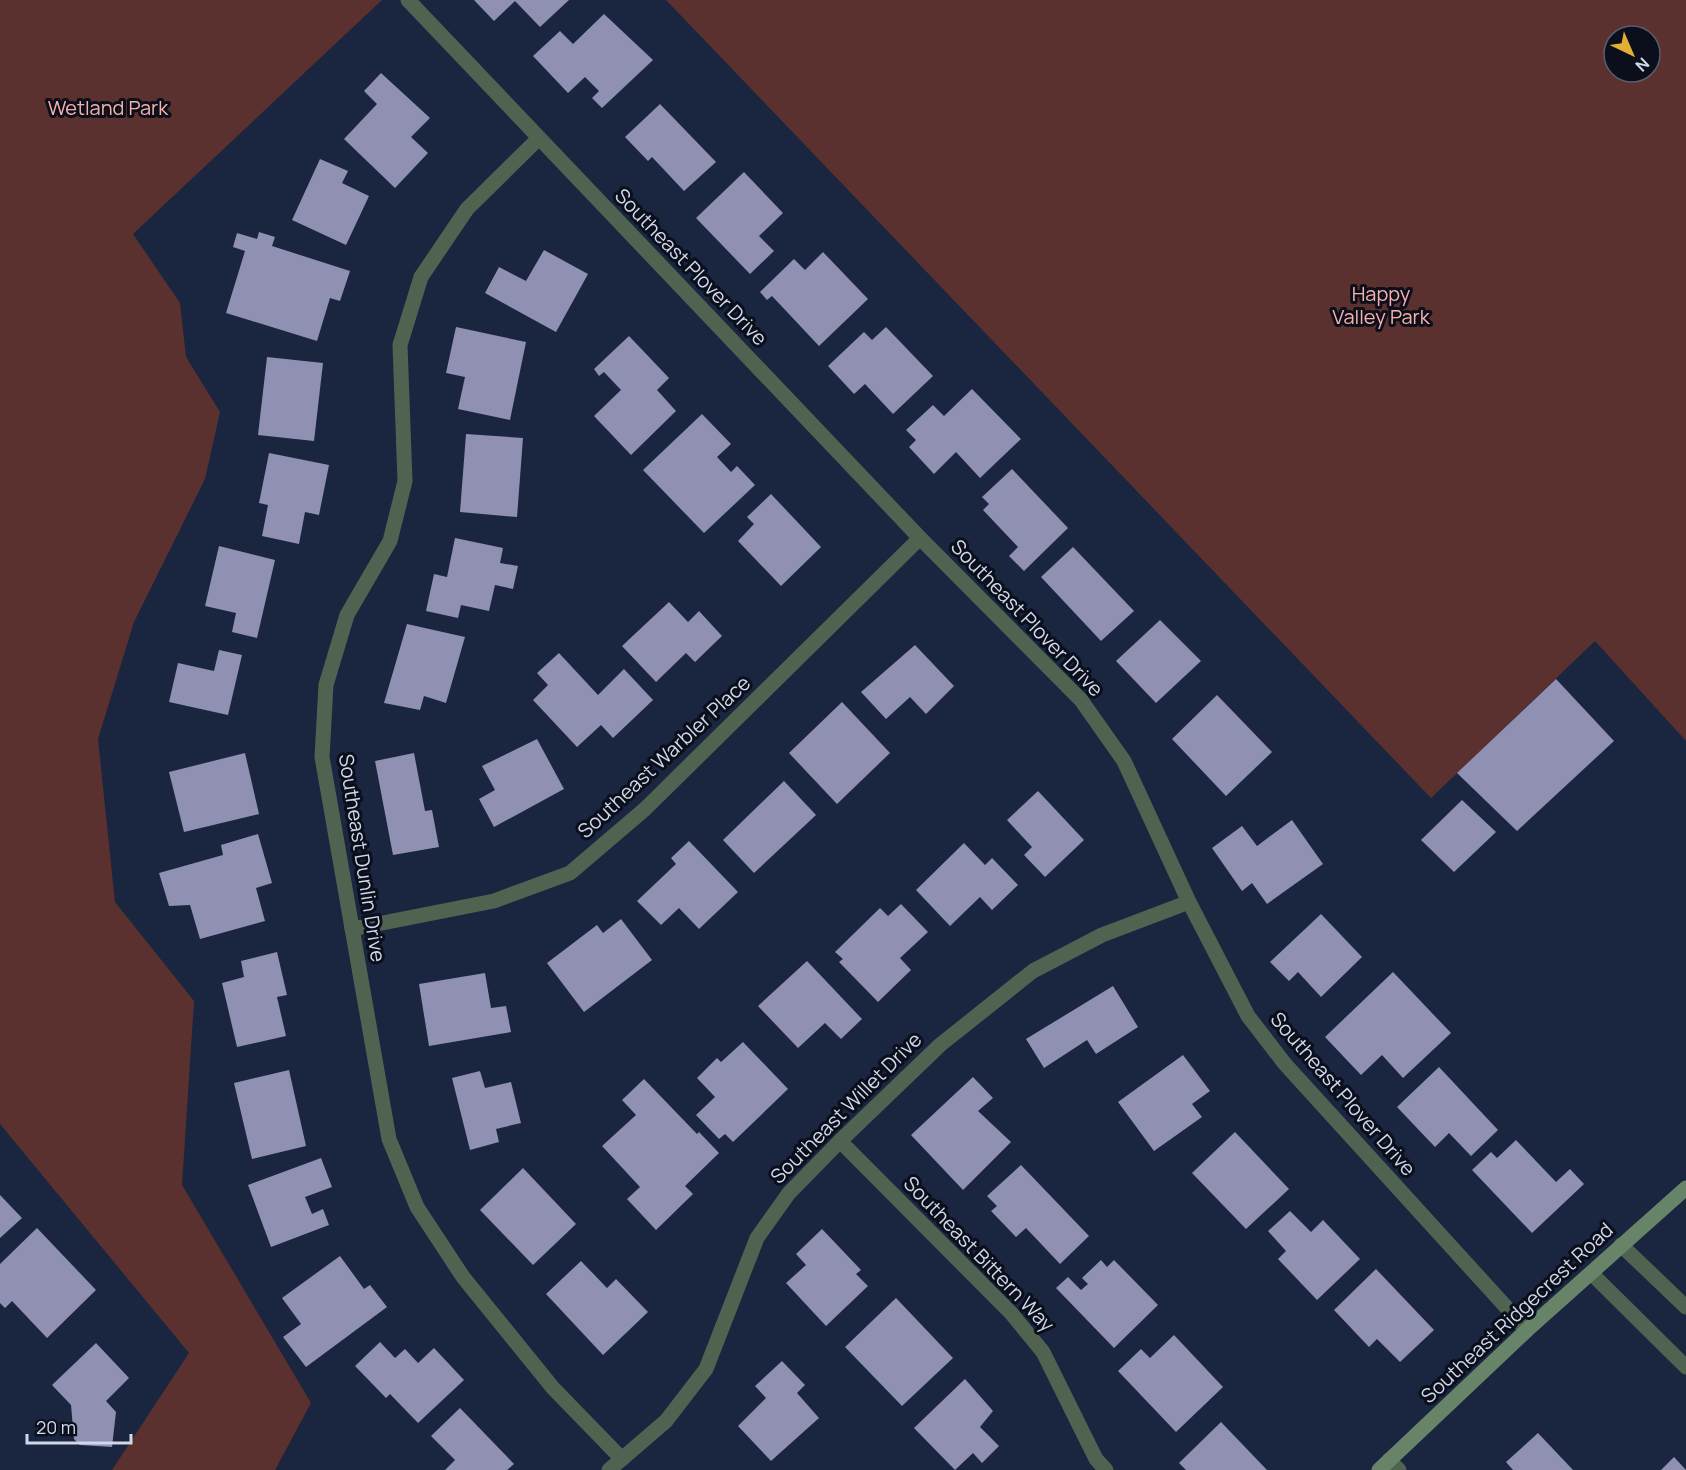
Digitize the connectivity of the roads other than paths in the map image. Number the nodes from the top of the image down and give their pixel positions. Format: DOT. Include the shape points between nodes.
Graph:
graph roads {
  1 [pos="408,0"];
  2 [pos="539,138"];
  3 [pos="920,538"];
  4 [pos="1189,902"];
  5 [pos="352,929"];
  6 [pos="840,1141"];
  7 [pos="1686,1188"];
  8 [pos="1622,1245"];
  9 [pos="1591,1273"];
  10 [pos="1686,1307"];
  11 [pos="1527,1330"];
  12 [pos="1686,1367"];
  13 [pos="622,1459"];
  14 [pos="1389,1467"];
  15 [pos="609,1470"];
  16 [pos="1106,1470"];
  1 -- 2 [label="street, Southeast Plover Drive"];
  2 -- 3 [label="street, Southeast Plover Drive"];
  2 -- 5 [label="street, Southeast Dunlin Drive" via="467,209 427,268 400,345 405,481 390,541 347,615 326,685 322,757"];
  3 -- 4 [label="street, Southeast Plover Drive" via="1082,700 1124,761"];
  3 -- 5 [label="street, Southeast Warbler Place" via="645,809 570,873 494,901"];
  4 -- 6 [label="street, Southeast Willet Drive" via="1102,935 1033,971 940,1045"];
  4 -- 11 [label="street, Southeast Plover Drive" via="1248,1016 1277,1054"];
  5 -- 13 [label="street, Southeast Dunlin Drive" via="389,1139 417,1207 463,1277 554,1389"];
  6 -- 13 [label="street, Southeast Willet Drive" via="789,1193 757,1238 706,1370 666,1421"];
  6 -- 16 [label="street, Southeast Bittern Way" via="1011,1313 1043,1352 1096,1459"];
  7 -- 8 [label="street, Southeast Ridgecrest Road"];
  8 -- 9 [label="street, Southeast Ridgecrest Road"];
  8 -- 10 [label="street"];
  9 -- 11 [label="street, Southeast Ridgecrest Road"];
  9 -- 12 [label="street"];
  11 -- 14 [label="street, Southeast Ridgecrest Road"];
  13 -- 15 [label="street, Southeast Willet Drive"];
}
